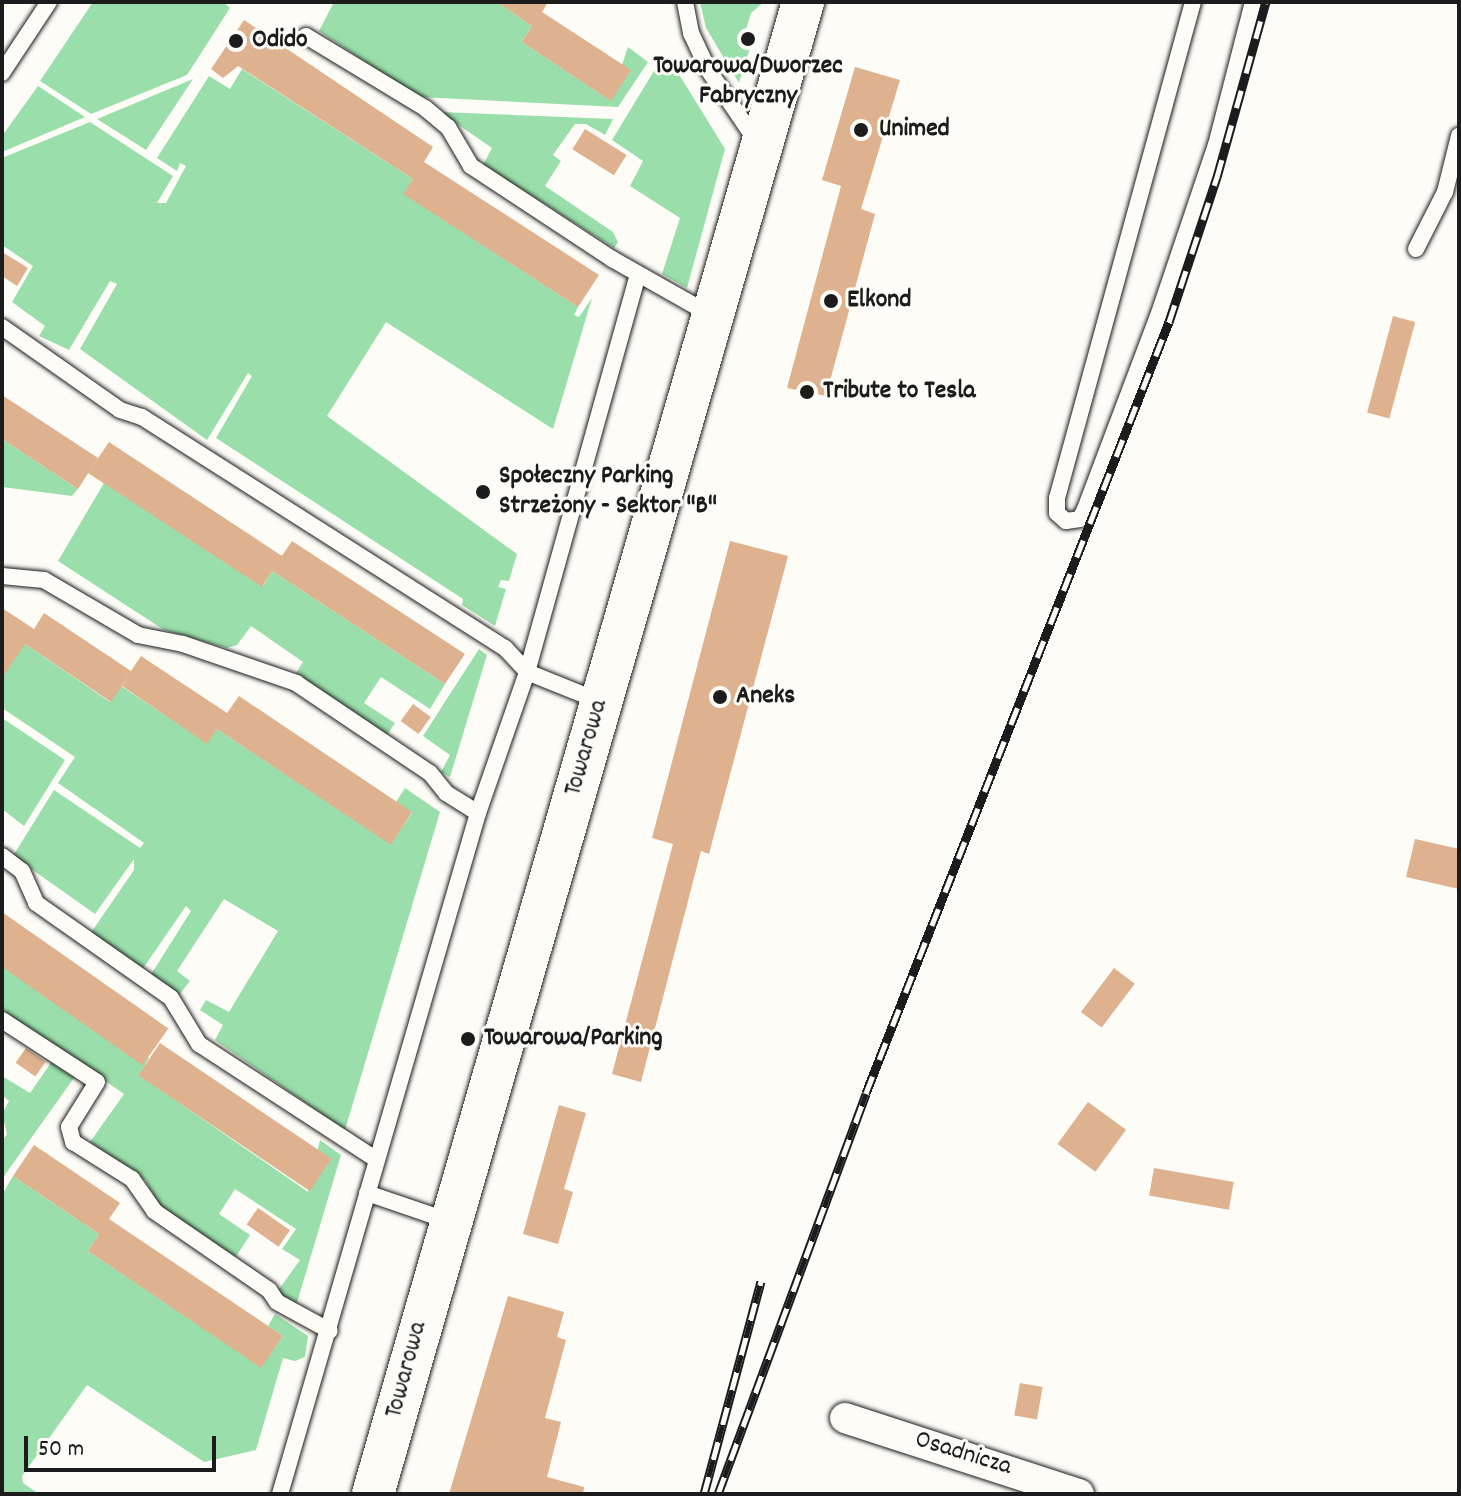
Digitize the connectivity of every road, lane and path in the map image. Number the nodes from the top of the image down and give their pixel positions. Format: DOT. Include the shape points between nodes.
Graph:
graph roads {
  1 [pos="49,2"];
  2 [pos="685,2"];
  3 [pos="803,2"];
  4 [pos="1193,2"];
  5 [pos="1253,2"];
  6 [pos="306,36"];
  7 [pos="2,73"];
  8 [pos="1459,136"];
  9 [pos="760,147"];
  10 [pos="1416,249"];
  11 [pos="638,274"];
  12 [pos="711,315"];
  13 [pos="2,327"];
  14 [pos="2,576"];
  15 [pos="527,672"];
  16 [pos="600,702"];
  17 [pos="478,813"];
  18 [pos="2,856"];
  19 [pos="2,1020"];
  20 [pos="377,1160"];
  21 [pos="367,1193"];
  22 [pos="449,1221"];
  23 [pos="330,1331"];
  24 [pos="845,1418"];
  25 [pos="280,1494"];
  26 [pos="373,1494"];
  27 [pos="1079,1494"];
  1 -- 7 [label="lane"];
  2 -- 9 [label="lane" via="691,33 707,68"];
  3 -- 9 [label="main road, Towarowa"];
  4 -- 5 [label="lane" via="1057,498 1057,513 1066,521 1080,519 1085,509 1158,316 1216,145"];
  6 -- 11 [label="lane" via="425,108 448,127 471,166"];
  8 -- 10 [label="lane" via="1445,192"];
  9 -- 12 [label="main road, Towarowa"];
  11 -- 12 [label="lane"];
  11 -- 15 [label="lane"];
  12 -- 16 [label="main road, Towarowa"];
  13 -- 15 [label="lane" via="120,410 142,417 505,648"];
  14 -- 17 [label="lane" via="44,580 138,635 183,644 296,683 406,756 446,793"];
  15 -- 16 [label="lane"];
  15 -- 17 [label="lane"];
  16 -- 22 [label="main road, Towarowa"];
  17 -- 20 [label="lane"];
  18 -- 20 [label="lane" via="22,871 36,903 171,998 199,1044"];
  19 -- 23 [label="lane" via="97,1082 69,1127 73,1142 132,1179 154,1211 269,1290 277,1302"];
  20 -- 21 [label="lane"];
  21 -- 22 [label="lane"];
  21 -- 23 [label="lane"];
  22 -- 26 [label="main road, Towarowa"];
  23 -- 25 [label="lane"];
  24 -- 27 [label="street, Osadnicza"];
}
